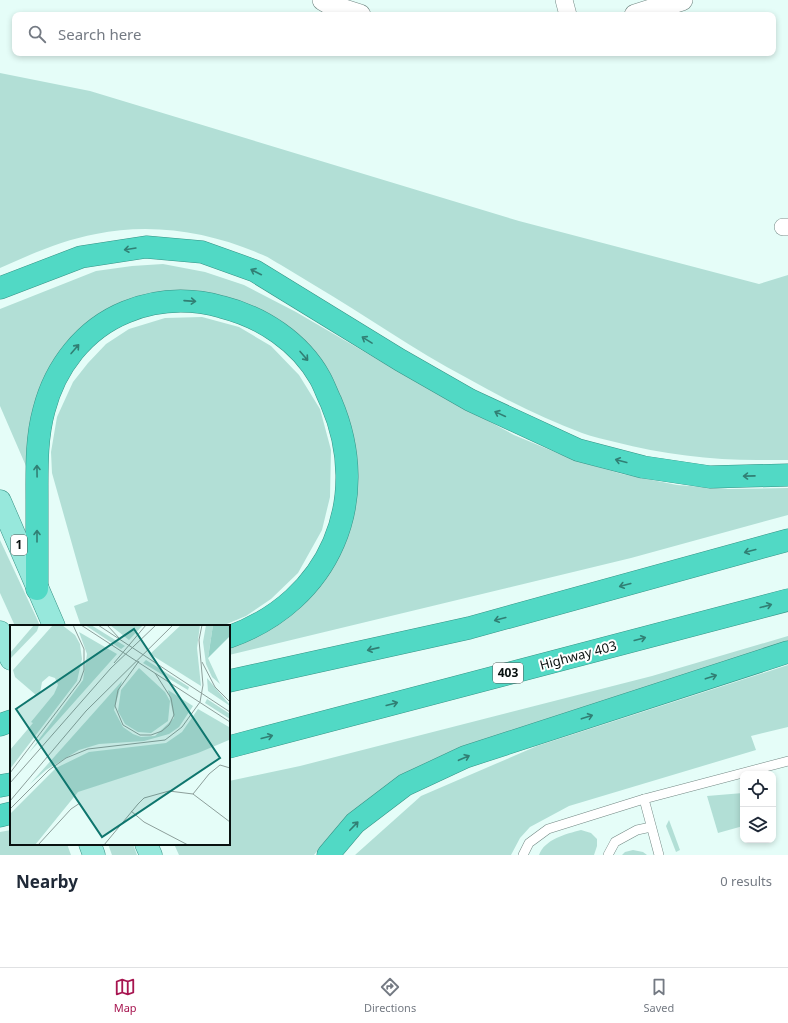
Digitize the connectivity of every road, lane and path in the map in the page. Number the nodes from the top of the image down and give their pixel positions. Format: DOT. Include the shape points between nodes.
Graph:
graph roads {
  1 [pos="323,0"];
  2 [pos="564,0"];
  3 [pos="682,0"];
  4 [pos="351,12"];
  5 [pos="567,12"];
  6 [pos="644,12"];
  7 [pos="0,288"];
  8 [pos="788,475"];
  9 [pos="0,501"];
  10 [pos="788,540"];
  11 [pos="37,589"];
  12 [pos="788,600"];
  13 [pos="54,625"];
  14 [pos="0,632"];
  15 [pos="230,637"];
  16 [pos="788,652"];
  17 [pos="10,657"];
  18 [pos="230,681"];
  19 [pos="10,722"];
  20 [pos="0,725"];
  21 [pos="230,747"];
  22 [pos="788,761"];
  23 [pos="10,784"];
  24 [pos="0,786"];
  25 [pos="644,799"];
  26 [pos="10,813"];
  27 [pos="0,816"];
  28 [pos="651,827"];
  29 [pos="90,845"];
  30 [pos="146,845"];
  31 [pos="94,855"];
  32 [pos="151,855"];
  33 [pos="328,855"];
  34 [pos="523,855"];
  35 [pos="608,855"];
  36 [pos="659,855"];
  1 -- 4 [label="street"];
  2 -- 5 [label="street"];
  3 -- 6 [label="street"];
  8 -- 7 [label="highway, one-way" via="710,477 644,467 578,450 470,400 255,271 202,252 146,247 81,258"];
  9 -- 11 [label="main road, 1"];
  10 -- 18 [label="highway, one-way" via="469,628"];
  11 -- 13 [label="main road, 1"];
  11 -- 15 [label="highway, one-way" via="38,441 50,390 66,360 93,331 136,308 167,301 200,302 221,306 262,323 289,341 312,365 336,414 346,452 347,475 342,520 324,562 311,581 278,613 259,625"];
  21 -- 12 [label="highway, Highway 403 / 403, one-way"];
  14 -- 17 [label="main road"];
  33 -- 16 [label="highway, one-way" via="355,823 405,785 465,757"];
  19 -- 20 [label="highway"];
  22 -- 25 [label="lane"];
  23 -- 24 [label="highway"];
  25 -- 28 [label="lane"];
  25 -- 34 [label="lane" via="548,829 529,843"];
  26 -- 27 [label="highway"];
  28 -- 35 [label="lane" via="637,830 615,842"];
  28 -- 36 [label="lane"];
  29 -- 31 [label="main road"];
  30 -- 32 [label="main road"];
}
